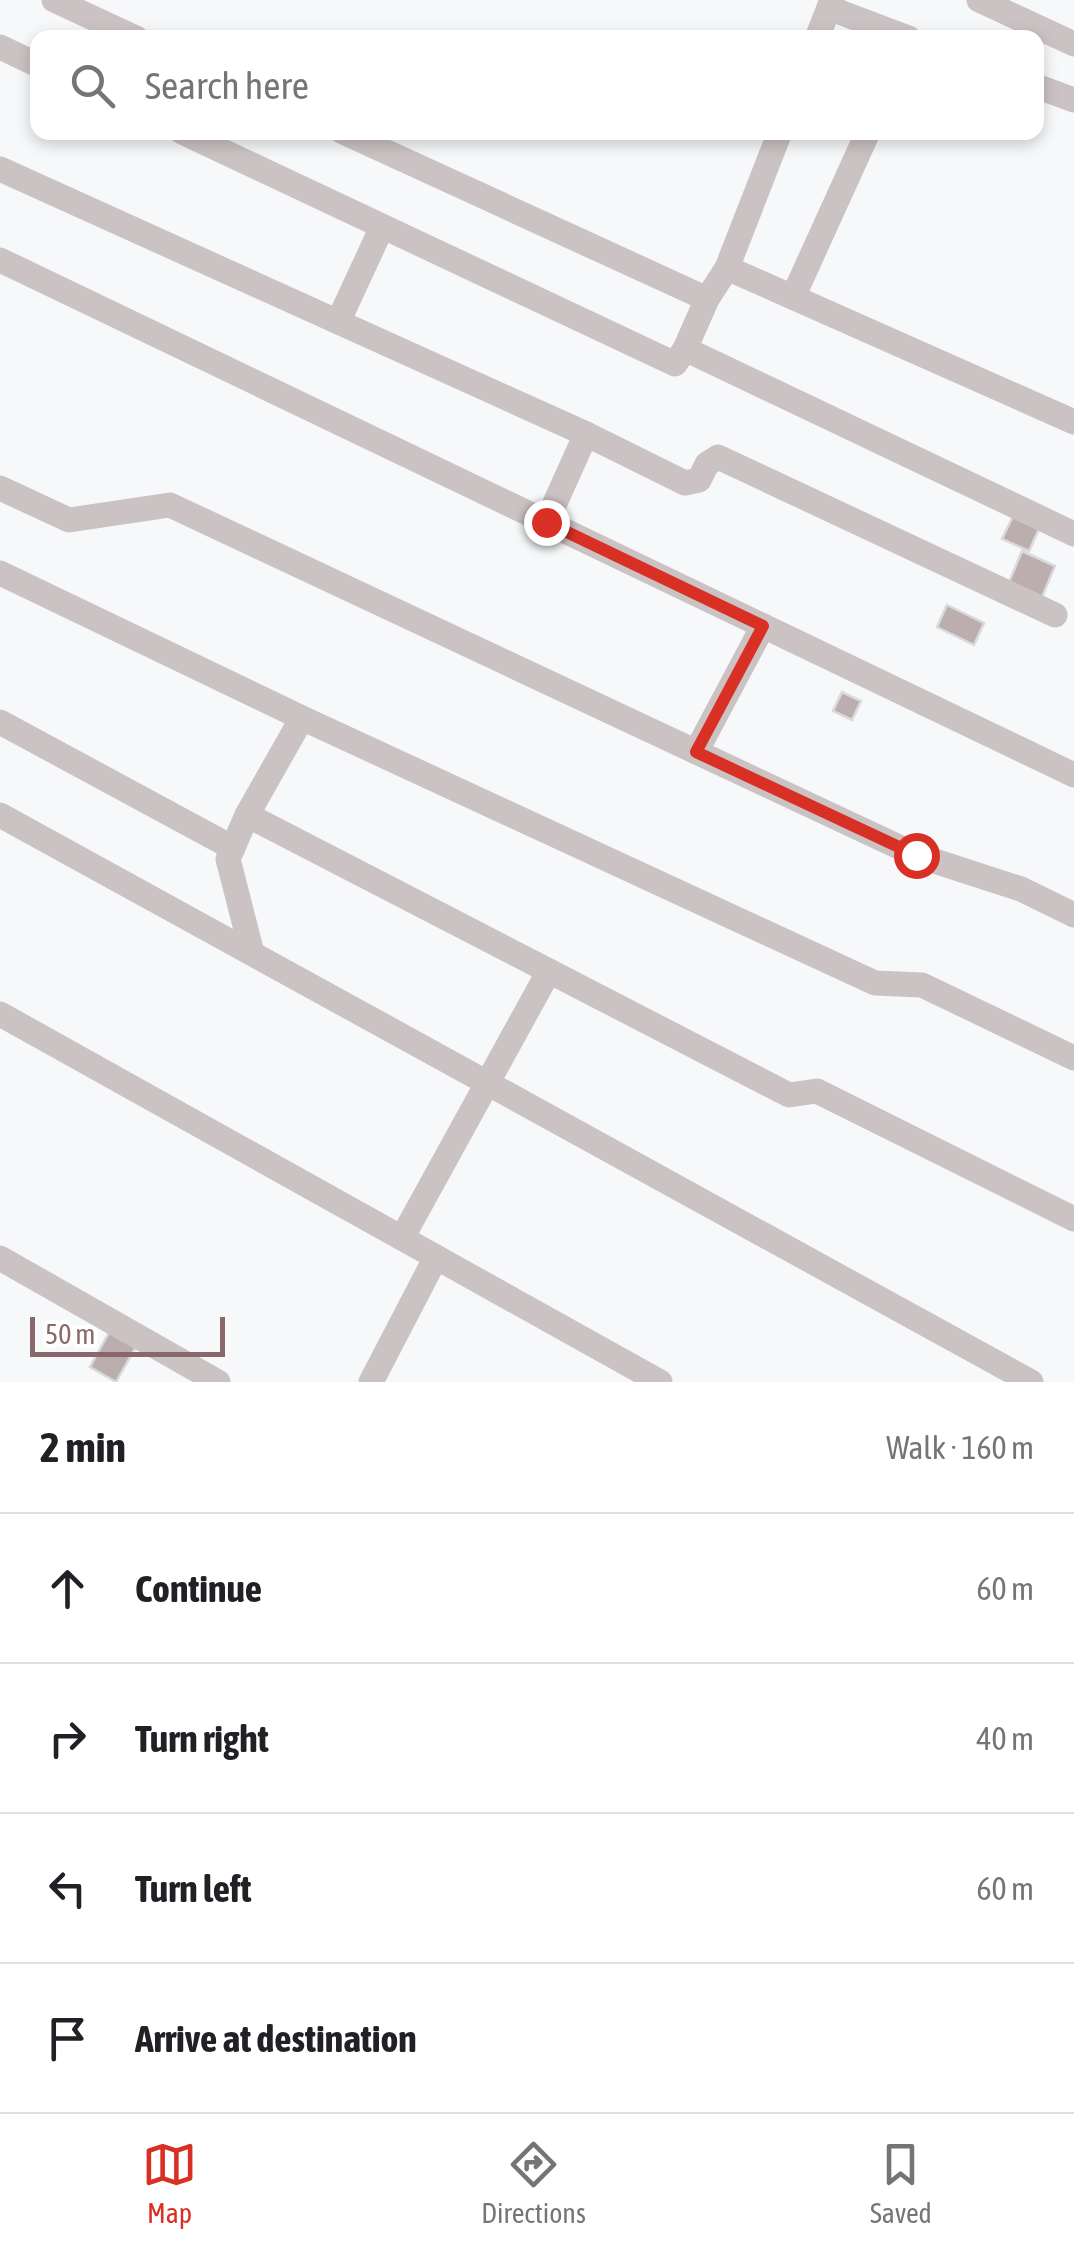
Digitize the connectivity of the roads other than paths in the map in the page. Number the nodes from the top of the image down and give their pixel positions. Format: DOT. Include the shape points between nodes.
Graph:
graph roads {
  1 [pos="54,0"];
  2 [pos="979,0"];
  3 [pos="831,4"];
  4 [pos="119,30"];
  5 [pos="821,30"];
  6 [pos="890,30"];
  7 [pos="1044,30"];
  8 [pos="1044,30"];
  9 [pos="1074,44"];
  10 [pos="0,47"];
  11 [pos="30,61"];
  12 [pos="1044,89"];
  13 [pos="1074,100"];
  14 [pos="199,140"];
  15 [pos="360,140"];
  16 [pos="777,140"];
  17 [pos="864,140"];
  18 [pos="0,169"];
  19 [pos="382,227"];
  20 [pos="0,260"];
  21 [pos="727,268"];
  22 [pos="793,297"];
  23 [pos="707,300"];
  24 [pos="338,322"];
  25 [pos="684,349"];
  26 [pos="1074,422"];
  27 [pos="586,434"];
  28 [pos="0,488"];
  29 [pos="546,522"];
  30 [pos="1074,534"];
  31 [pos="0,573"];
  32 [pos="1055,615"];
  33 [pos="763,626"];
  34 [pos="302,718"];
  35 [pos="0,722"];
  36 [pos="696,752"];
  37 [pos="1074,775"];
  38 [pos="247,815"];
  39 [pos="0,816"];
  40 [pos="233,848"];
  41 [pos="1074,915"];
  42 [pos="252,953"];
  43 [pos="549,971"];
  44 [pos="0,1014"];
  45 [pos="1074,1058"];
  46 [pos="488,1083"];
  47 [pos="1074,1218"];
  48 [pos="402,1238"];
  49 [pos="436,1257"];
  50 [pos="0,1258"];
  51 [pos="218,1382"];
  52 [pos="371,1382"];
  53 [pos="660,1382"];
  54 [pos="1030,1382"];
  1 -- 4 [label="street"];
  2 -- 7 [label="street"];
  3 -- 5 [label="street"];
  3 -- 6 [label="street"];
  8 -- 9 [label="street"];
  10 -- 11 [label="street"];
  12 -- 13 [label="street"];
  14 -- 19 [label="street"];
  15 -- 23 [label="street"];
  16 -- 21 [label="street"];
  17 -- 22 [label="street"];
  18 -- 24 [label="street"];
  19 -- 24 [label="street"];
  19 -- 25 [label="street" via="675,364"];
  20 -- 29 [label="street"];
  21 -- 22 [label="street"];
  21 -- 23 [label="street"];
  22 -- 26 [label="street"];
  23 -- 25 [label="street"];
  24 -- 27 [label="street"];
  25 -- 30 [label="street"];
  27 -- 29 [label="street"];
  27 -- 32 [label="street" via="686,483 699,480 718,457"];
  28 -- 36 [label="street" via="69,520 170,504"];
  29 -- 33 [label="street"];
  31 -- 34 [label="street"];
  33 -- 36 [label="street"];
  33 -- 37 [label="street"];
  34 -- 38 [label="street"];
  34 -- 45 [label="street" via="876,983 922,985"];
  35 -- 40 [label="street"];
  36 -- 41 [label="street" via="916,855 1022,889"];
  38 -- 40 [label="street"];
  38 -- 43 [label="street"];
  39 -- 42 [label="street"];
  40 -- 42 [label="street" via="228,859"];
  42 -- 46 [label="street"];
  43 -- 46 [label="street"];
  43 -- 47 [label="street" via="789,1095 817,1092"];
  44 -- 48 [label="street"];
  46 -- 48 [label="street"];
  46 -- 54 [label="street"];
  48 -- 49 [label="street"];
  49 -- 52 [label="street"];
  49 -- 53 [label="street"];
  50 -- 51 [label="street"];
}
